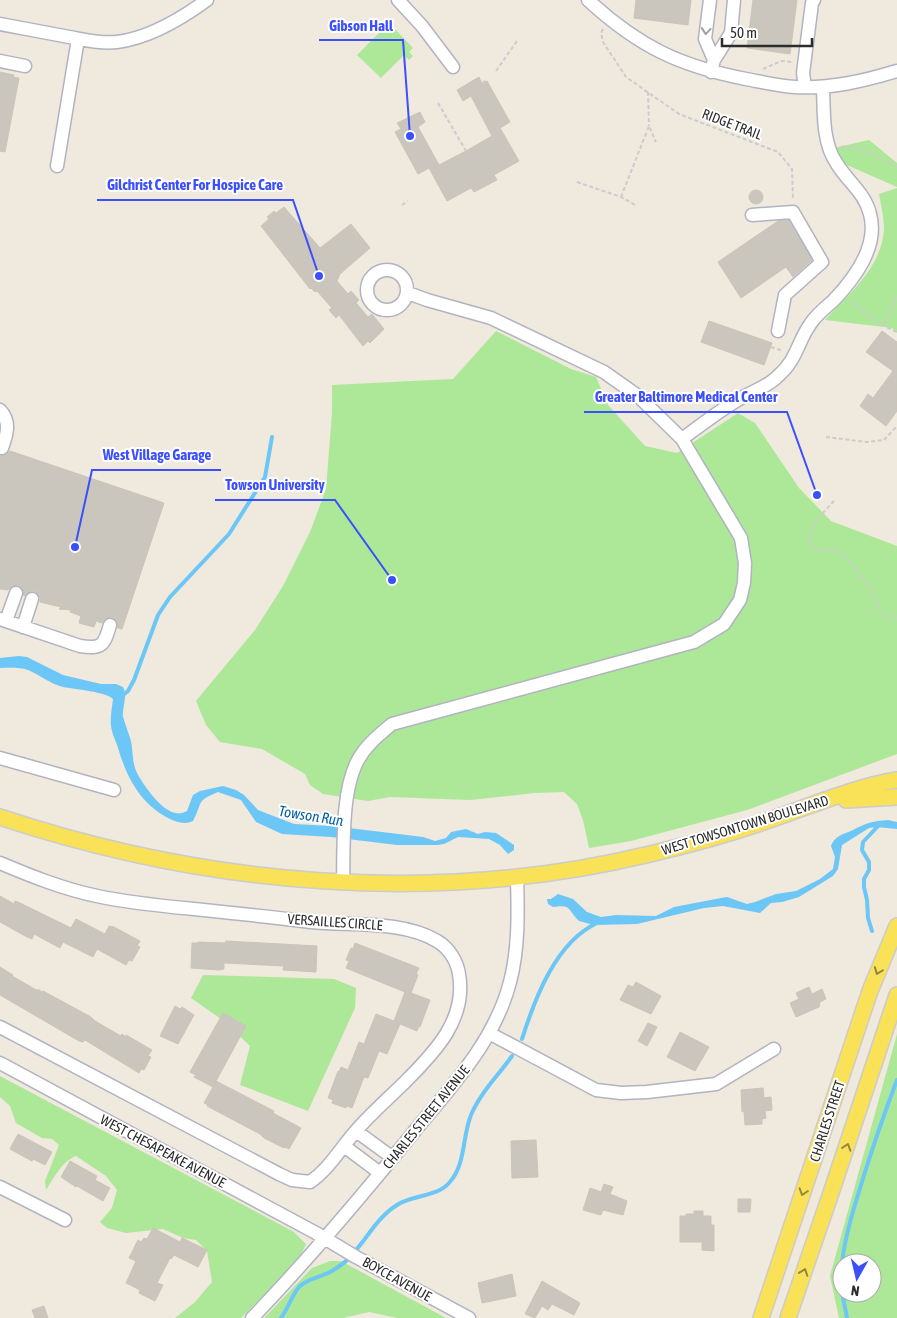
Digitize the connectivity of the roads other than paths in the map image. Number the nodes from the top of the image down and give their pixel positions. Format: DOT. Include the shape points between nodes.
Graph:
graph roads {
  1 [pos="207,0"];
  2 [pos="398,0"];
  3 [pos="588,0"];
  4 [pos="710,0"];
  5 [pos="734,0"];
  6 [pos="814,0"];
  7 [pos="191,5"];
  8 [pos="0,24"];
  9 [pos="78,38"];
  10 [pos="0,61"];
  11 [pos="25,66"];
  12 [pos="713,66"];
  13 [pos="453,67"];
  14 [pos="897,71"];
  15 [pos="805,87"];
  16 [pos="823,87"];
  17 [pos="57,166"];
  18 [pos="752,215"];
  19 [pos="408,293"];
  20 [pos="778,331"];
  21 [pos="0,410"];
  22 [pos="682,439"];
  23 [pos="2,448"];
  24 [pos="16,593"];
  25 [pos="32,599"];
  26 [pos="3,620"];
  27 [pos="110,625"];
  28 [pos="23,627"];
  29 [pos="0,758"];
  30 [pos="897,780"];
  31 [pos="114,790"];
  32 [pos="897,797"];
  33 [pos="822,802"];
  34 [pos="0,817"];
  35 [pos="0,863"];
  36 [pos="517,876"];
  37 [pos="343,882"];
  38 [pos="897,926"];
  39 [pos="897,995"];
  40 [pos="0,1027"];
  41 [pos="489,1034"];
  42 [pos="774,1049"];
  43 [pos="0,1063"];
  44 [pos="356,1130"];
  45 [pos="344,1146"];
  46 [pos="393,1158"];
  47 [pos="380,1174"];
  48 [pos="0,1187"];
  49 [pos="65,1220"];
  50 [pos="326,1239"];
  51 [pos="252,1318"];
  52 [pos="469,1318"];
  53 [pos="761,1318"];
  54 [pos="788,1318"];
  1 -- 7 [label="street"];
  2 -- 13 [label="street"];
  3 -- 12 [label="street" via="622,30 651,48 681,62"];
  4 -- 12 [label="street, one-way" via="705,39"];
  5 -- 12 [label="street" via="731,33"];
  6 -- 15 [label="street" via="803,73"];
  7 -- 9 [label="street" via="153,32 127,40 104,42"];
  8 -- 9 [label="street"];
  9 -- 17 [label="street"];
  10 -- 11 [label="street"];
  12 -- 15 [label="street" via="775,84"];
  14 -- 16 [label="street" via="855,83"];
  15 -- 16 [label="street"];
  16 -- 22 [label="street" via="830,149 837,166 861,192 871,215 871,241 862,263 841,292 812,321 792,361 779,375"];
  18 -- 20 [label="street" via="793,212 822,262 785,295"];
  19 -- 22 [label="street" via="490,318 604,372 638,396"];
  21 -- 23 [label="street" via="8,424"];
  22 -- 37 [label="street" via="741,538 744,583 740,600 724,624 694,642 392,724 372,741 353,770 345,807"];
  24 -- 26 [label="street"];
  25 -- 28 [label="street"];
  26 -- 28 [label="street"];
  27 -- 28 [label="street" via="106,641 99,647 80,646"];
  29 -- 31 [label="street"];
  30 -- 33 [label="main road, WEST TOWSONTOWN BOULEVARD"];
  32 -- 33 [label="main road"];
  33 -- 36 [label="main road, WEST TOWSONTOWN BOULEVARD" via="729,834 612,864"];
  34 -- 37 [label="main road, WEST TOWSONTOWN BOULEVARD" via="70,839 154,859 266,876"];
  35 -- 44 [label="street, VERSAILLES CIRCLE" via="64,888 97,896 337,924 390,927 419,933 438,942 458,966 461,994 454,1020 428,1059"];
  36 -- 37 [label="main road, WEST TOWSONTOWN BOULEVARD" via="442,882"];
  36 -- 41 [label="street, CHARLES STREET AVENUE" via="514,962 505,999"];
  38 -- 53 [label="main road, CHARLES STREET, one-way" via="870,991"];
  54 -- 39 [label="main road, CHARLES STREET, one-way"];
  40 -- 45 [label="street, VERSAILLES CIRCLE" via="292,1180 310,1182"];
  41 -- 42 [label="street" via="596,1090 620,1093 716,1084"];
  41 -- 46 [label="street, CHARLES STREET AVENUE" via="466,1068"];
  43 -- 50 [label="street, WEST CHESAPEAKE AVENUE"];
  44 -- 45 [label="street, VERSAILLES CIRCLE"];
  44 -- 46 [label="street"];
  45 -- 47 [label="street"];
  46 -- 47 [label="street, CHARLES STREET AVENUE"];
  47 -- 50 [label="street, CHARLES STREET AVENUE"];
  48 -- 49 [label="street"];
  50 -- 51 [label="street, CHARLES STREET AVENUE"];
  50 -- 52 [label="street, BOYCE AVENUE"];
}
